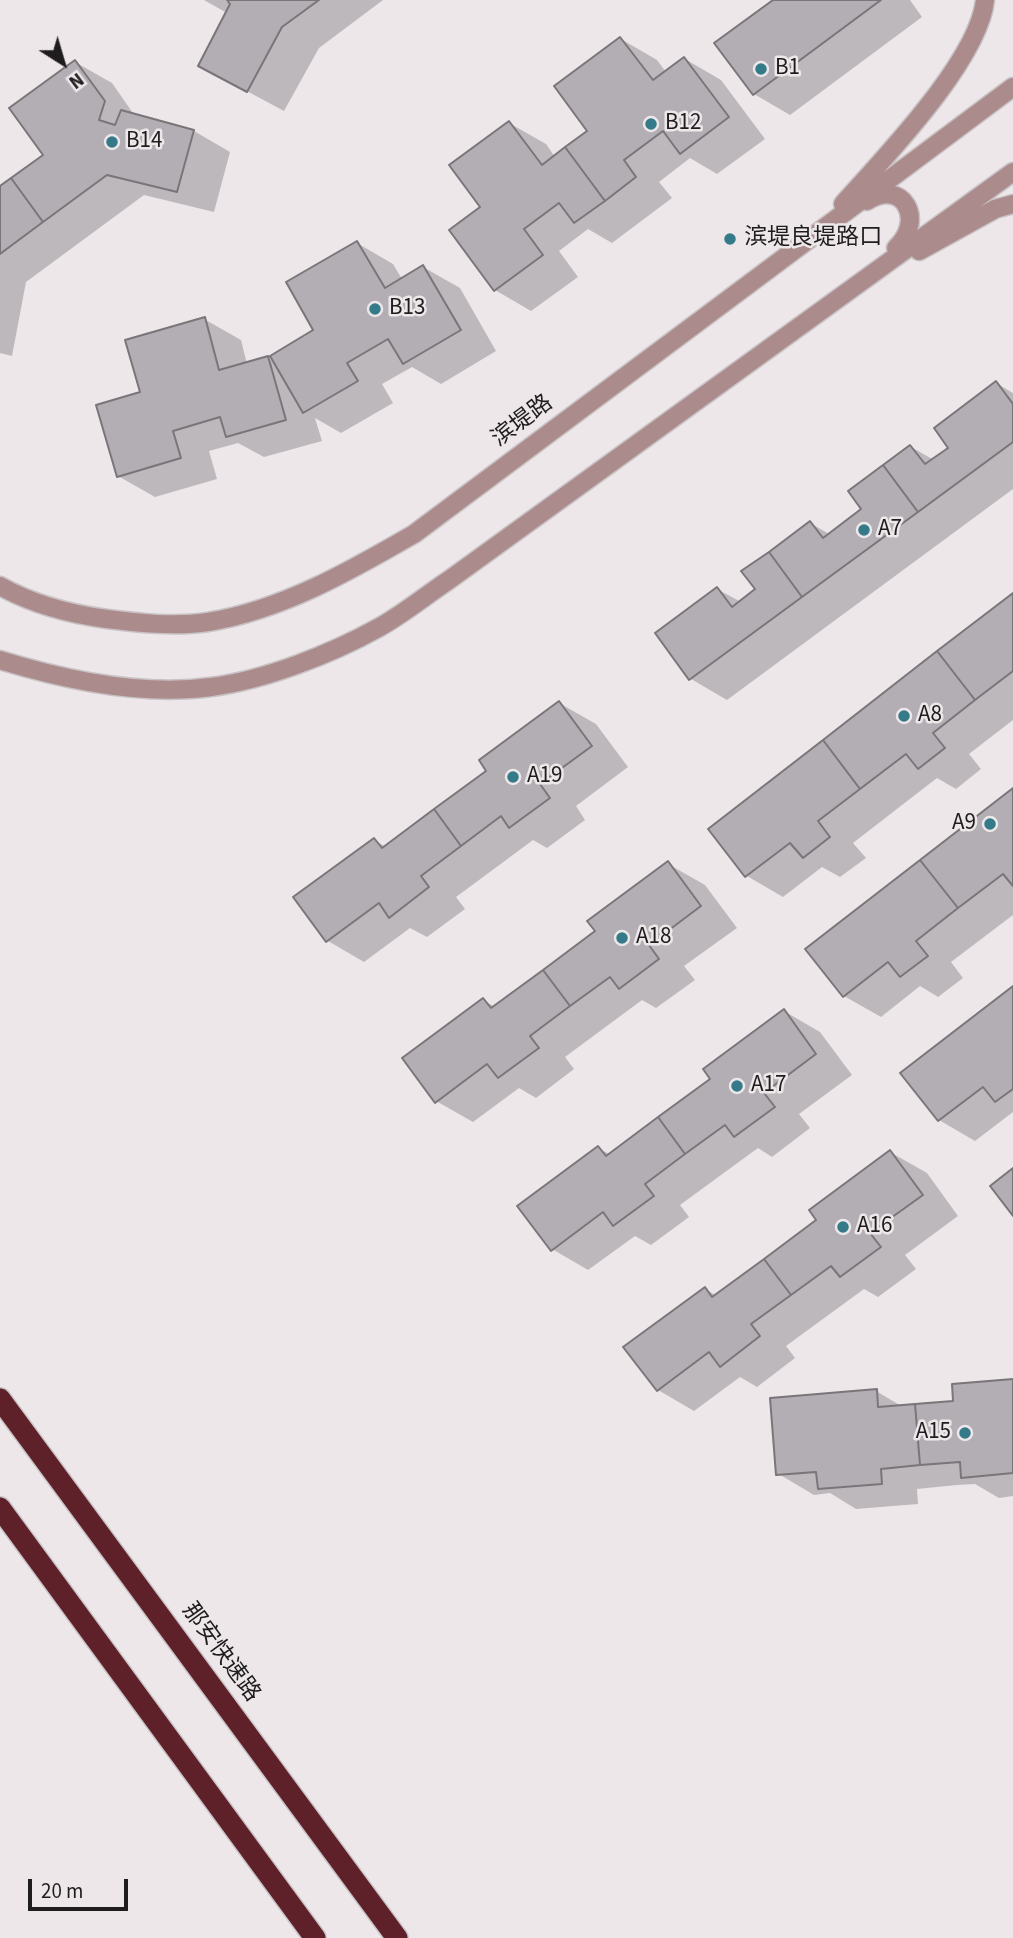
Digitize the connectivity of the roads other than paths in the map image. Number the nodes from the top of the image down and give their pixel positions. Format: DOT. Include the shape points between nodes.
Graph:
graph roads {
  1 [pos="985,0"];
  2 [pos="1013,87"];
  3 [pos="1013,172"];
  4 [pos="1013,204"];
  5 [pos="814,235"];
  6 [pos="852,288"];
  7 [pos="0,586"];
  8 [pos="0,660"];
  9 [pos="0,1399"];
  10 [pos="0,1508"];
  11 [pos="315,1938"];
  12 [pos="397,1938"];
  1 -- 5 [label="street" via="984,18 945,84"];
  2 -- 5 [label="street, 滨堤路"];
  3 -- 6 [label="street"];
  4 -- 6 [label="street" via="995,209"];
  5 -- 6 [label="street" via="877,195 894,196 906,206 911,214 909,233"];
  5 -- 7 [label="street, 滨堤路" via="414,534 348,572 267,607 207,622 142,624 77,615"];
  6 -- 8 [label="street" via="439,587 378,628 305,660 211,687 134,687 59,678"];
  9 -- 12 [label="highway, 那安快速路"];
  10 -- 11 [label="highway"];
}
